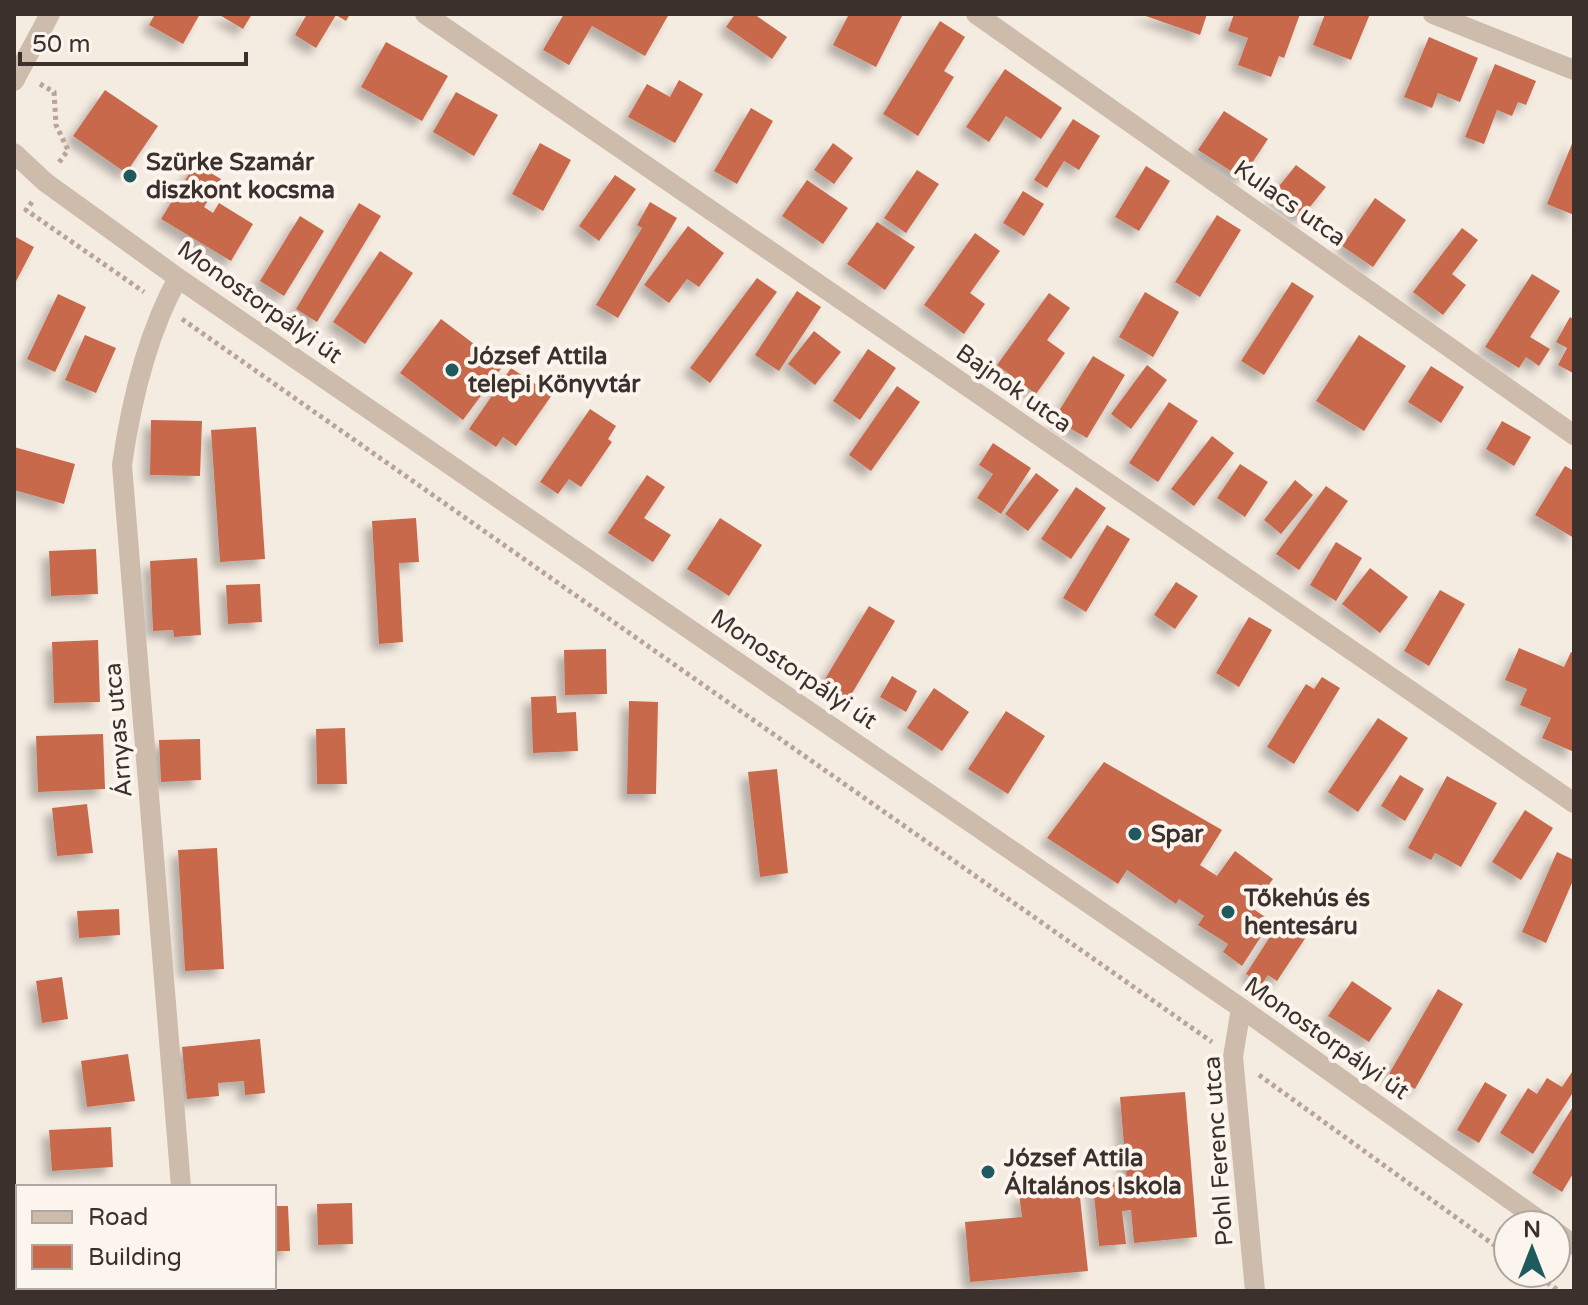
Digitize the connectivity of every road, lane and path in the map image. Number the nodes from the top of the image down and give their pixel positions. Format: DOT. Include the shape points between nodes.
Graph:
graph roads {
  1 [pos="50,14"];
  2 [pos="425,14"];
  3 [pos="976,14"];
  4 [pos="1433,14"];
  5 [pos="1574,70"];
  6 [pos="14,81"];
  7 [pos="54,92"];
  8 [pos="68,150"];
  9 [pos="14,153"];
  10 [pos="26,210"];
  11 [pos="178,278"];
  12 [pos="163,305"];
  13 [pos="1574,435"];
  14 [pos="1574,803"];
  15 [pos="1241,1008"];
  16 [pos="1233,1057"];
  17 [pos="181,1185"];
  18 [pos="1524,1209"];
  19 [pos="1492,1243"];
  20 [pos="1255,1291"];
  1 -- 6 [label="street"];
  2 -- 14 [label="street, Bajnok utca"];
  3 -- 13 [label="street, Kulacs utca"];
  4 -- 5 [label="street"];
  7 -- 8 [label="path" via="56,125"];
  9 -- 11 [label="street, Monostorpályi út" via="45,182"];
  10 -- 12 [label="path"];
  11 -- 12 [label="street, Árnyas utca"];
  11 -- 15 [label="street, Monostorpályi út"];
  12 -- 16 [label="path"];
  12 -- 17 [label="street, Árnyas utca" via="129,415 122,465"];
  15 -- 16 [label="street, Pohl Ferenc utca"];
  15 -- 18 [label="street, Monostorpályi út"];
  16 -- 19 [label="path"];
  16 -- 20 [label="street, Pohl Ferenc utca"];
}
